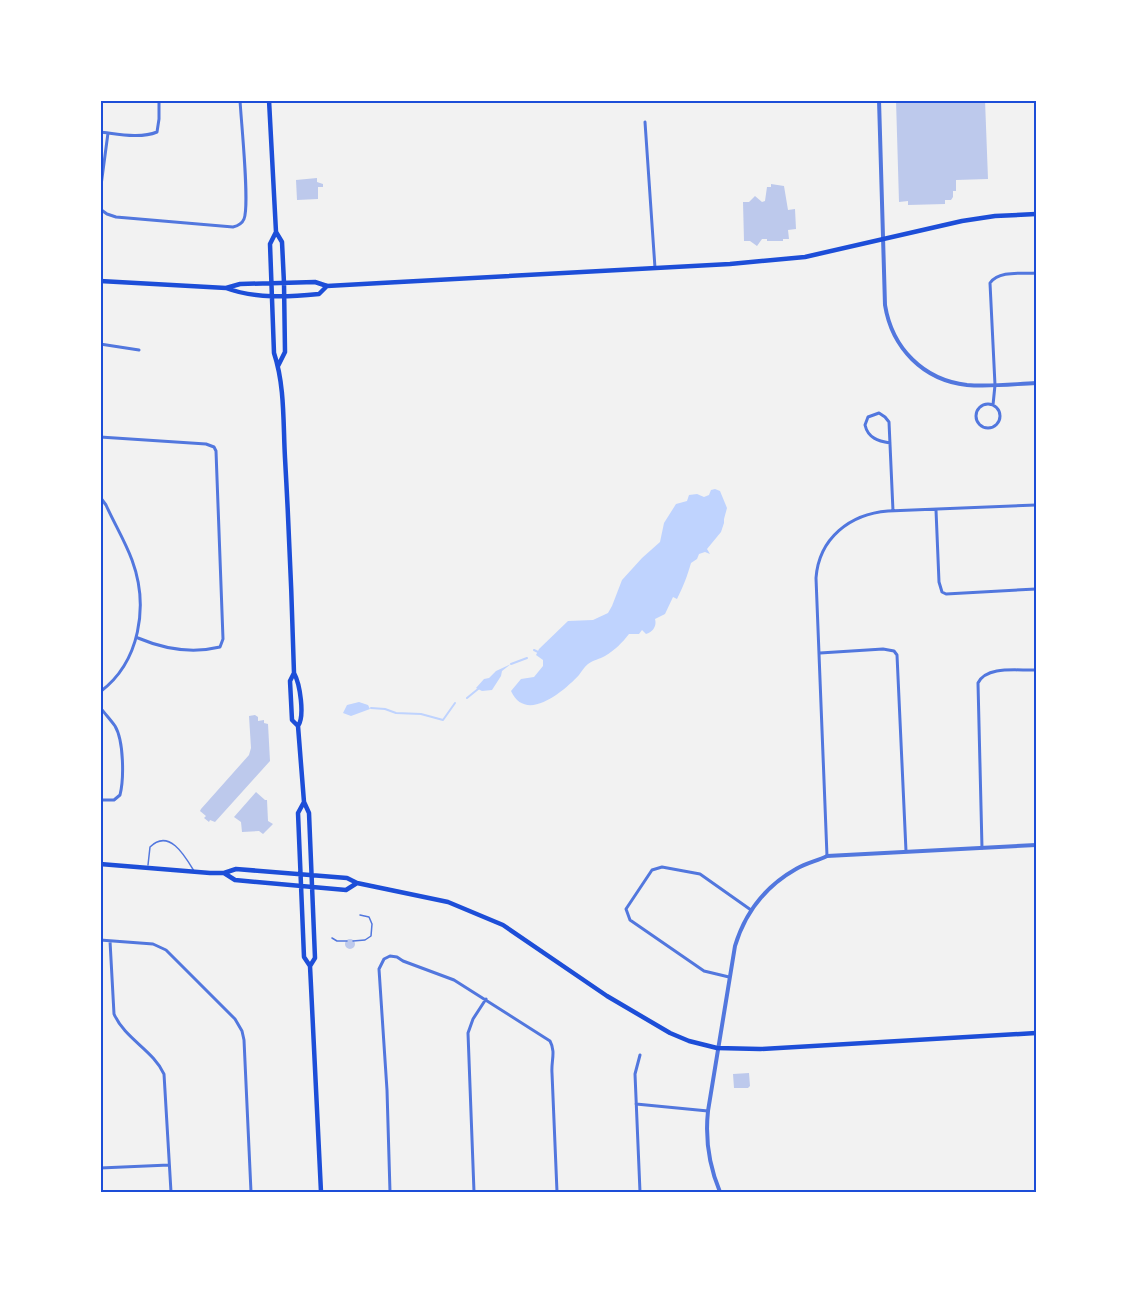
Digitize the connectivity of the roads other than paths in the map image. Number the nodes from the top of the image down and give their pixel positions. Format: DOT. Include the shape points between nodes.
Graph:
graph roads {
  1 [pos="159,100"];
  2 [pos="240,100"];
  3 [pos="269,100"];
  4 [pos="879,100"];
  5 [pos="645,122"];
  6 [pos="100,132"];
  7 [pos="108,133"];
  8 [pos="100,193"];
  9 [pos="100,209"];
  10 [pos="1036,214"];
  11 [pos="276,232"];
  12 [pos="883,240"];
  13 [pos="655,268"];
  14 [pos="1036,273"];
  15 [pos="100,281"];
  16 [pos="284,283"];
  17 [pos="272,284"];
  18 [pos="327,286"];
  19 [pos="226,288"];
  20 [pos="273,296"];
  21 [pos="284,297"];
  22 [pos="100,344"];
  23 [pos="139,350"];
  24 [pos="278,366"];
  25 [pos="1036,382"];
  26 [pos="994,385"];
  27 [pos="993,405"];
  28 [pos="100,437"];
  29 [pos="890,442"];
  30 [pos="100,497"];
  31 [pos="1036,505"];
  32 [pos="936,510"];
  33 [pos="893,511"];
  34 [pos="1036,590"];
  35 [pos="138,638"];
  36 [pos="820,653"];
  37 [pos="1036,670"];
  38 [pos="294,673"];
  39 [pos="100,692"];
  40 [pos="100,707"];
  41 [pos="298,726"];
  42 [pos="100,800"];
  43 [pos="304,802"];
  44 [pos="1036,846"];
  45 [pos="982,848"];
  46 [pos="906,852"];
  47 [pos="827,856"];
  48 [pos="100,864"];
  49 [pos="148,868"];
  50 [pos="195,872"];
  51 [pos="224,873"];
  52 [pos="300,875"];
  53 [pos="311,875"];
  54 [pos="357,883"];
  55 [pos="301,886"];
  56 [pos="311,886"];
  57 [pos="751,910"];
  58 [pos="360,915"];
  59 [pos="333,938"];
  60 [pos="100,940"];
  61 [pos="111,940"];
  62 [pos="347,941"];
  63 [pos="353,941"];
  64 [pos="310,966"];
  65 [pos="729,976"];
  66 [pos="486,999"];
  67 [pos="1036,1033"];
  68 [pos="717,1048"];
  69 [pos="640,1055"];
  70 [pos="636,1104"];
  71 [pos="708,1111"];
  72 [pos="169,1165"];
  73 [pos="100,1168"];
  74 [pos="171,1192"];
  75 [pos="251,1192"];
  76 [pos="321,1192"];
  77 [pos="390,1192"];
  78 [pos="474,1192"];
  79 [pos="557,1192"];
  80 [pos="640,1192"];
  81 [pos="720,1192"];
  1 -- 7 [label="street" via="157,132"];
  2 -- 9 [label="street" via="246,194 244,219 238,225 116,217"];
  3 -- 11 [label="main road"];
  4 -- 12 [label="street"];
  5 -- 13 [label="street"];
  6 -- 7 [label="street"];
  7 -- 8 [label="street"];
  10 -- 12 [label="main road" via="978,218"];
  11 -- 16 [label="main road" via="282,242"];
  11 -- 17 [label="main road" via="270,244"];
  12 -- 13 [label="main road" via="805,257"];
  12 -- 26 [label="street" via="885,304 900,346 914,362 939,378 967,385"];
  13 -- 18 [label="main road"];
  14 -- 26 [label="street" via="1001,275 990,283"];
  15 -- 19 [label="main road"];
  16 -- 17 [label="main road"];
  16 -- 18 [label="main road" via="315,282"];
  16 -- 21 [label="main road"];
  17 -- 19 [label="main road"];
  17 -- 20 [label="main road"];
  18 -- 21 [label="main road" via="320,294"];
  19 -- 20 [label="main road"];
  20 -- 21 [label="main road"];
  20 -- 24 [label="main road" via="274,353"];
  21 -- 24 [label="main road" via="285,352"];
  22 -- 23 [label="street"];
  24 -- 38 [label="main road" via="290,538"];
  25 -- 26 [label="street"];
  26 -- 27 [label="street"];
  27 -- 27 [label="street" via="1000,418 992,427 984,427 978,423 977,411 982,405"];
  28 -- 35 [label="street" via="206,444 216,451 223,639 220,647 189,651"];
  29 -- 29 [label="street" via="869,434 865,425 868,417 879,413 888,419"];
  29 -- 33 [label="street"];
  30 -- 35 [label="street" via="136,571"];
  31 -- 32 [label="street"];
  32 -- 33 [label="street"];
  32 -- 34 [label="street" via="942,592"];
  33 -- 36 [label="street" via="851,521 823,551 816,578"];
  35 -- 39 [label="street" via="120,673"];
  36 -- 46 [label="street" via="883,649 897,655"];
  36 -- 47 [label="street"];
  37 -- 45 [label="street" via="989,672 978,683"];
  38 -- 41 [label="main road" via="299,681"];
  38 -- 41 [label="main road" via="290,681 292,720"];
  40 -- 42 [label="street" via="121,740 122,771 120,795 114,800"];
  41 -- 43 [label="main road"];
  43 -- 52 [label="main road" via="298,813"];
  43 -- 53 [label="main road" via="309,813"];
  44 -- 45 [label="street"];
  45 -- 46 [label="street"];
  46 -- 47 [label="street"];
  47 -- 57 [label="street" via="785,876"];
  48 -- 49 [label="main road"];
  49 -- 50 [label="main road"];
  49 -- 50 [label="lane" via="150,848 164,840 185,855"];
  50 -- 51 [label="main road"];
  51 -- 52 [label="main road" via="236,869"];
  51 -- 55 [label="main road" via="235,880"];
  52 -- 53 [label="main road"];
  52 -- 55 [label="main road"];
  53 -- 54 [label="main road" via="347,878"];
  53 -- 56 [label="main road"];
  54 -- 56 [label="main road" via="346,890"];
  54 -- 68 [label="main road" via="448,902 503,925 607,996 670,1033"];
  55 -- 56 [label="main road"];
  55 -- 64 [label="main road" via="304,957"];
  56 -- 64 [label="main road" via="315,958"];
  57 -- 65 [label="street" via="739,932"];
  57 -- 65 [label="street" via="700,874 662,867 652,870 626,909 630,920 701,969"];
  58 -- 63 [label="lane" via="369,916 370,936"];
  59 -- 62 [label="lane"];
  60 -- 61 [label="street"];
  61 -- 72 [label="street" via="114,1014 119,1025 164,1074"];
  61 -- 75 [label="street" via="153,944 166,950 240,1027 244,1040"];
  64 -- 76 [label="main road"];
  65 -- 68 [label="street"];
  66 -- 77 [label="street" via="454,980 397,957 387,957 381,964"];
  66 -- 78 [label="street" via="468,1032"];
  66 -- 79 [label="street" via="553,1046"];
  67 -- 68 [label="main road" via="760,1049"];
  68 -- 71 [label="street"];
  69 -- 70 [label="street" via="635,1074"];
  70 -- 71 [label="street"];
  70 -- 80 [label="street"];
  71 -- 81 [label="street" via="708,1152"];
  72 -- 73 [label="street"];
  72 -- 74 [label="street"];
}
